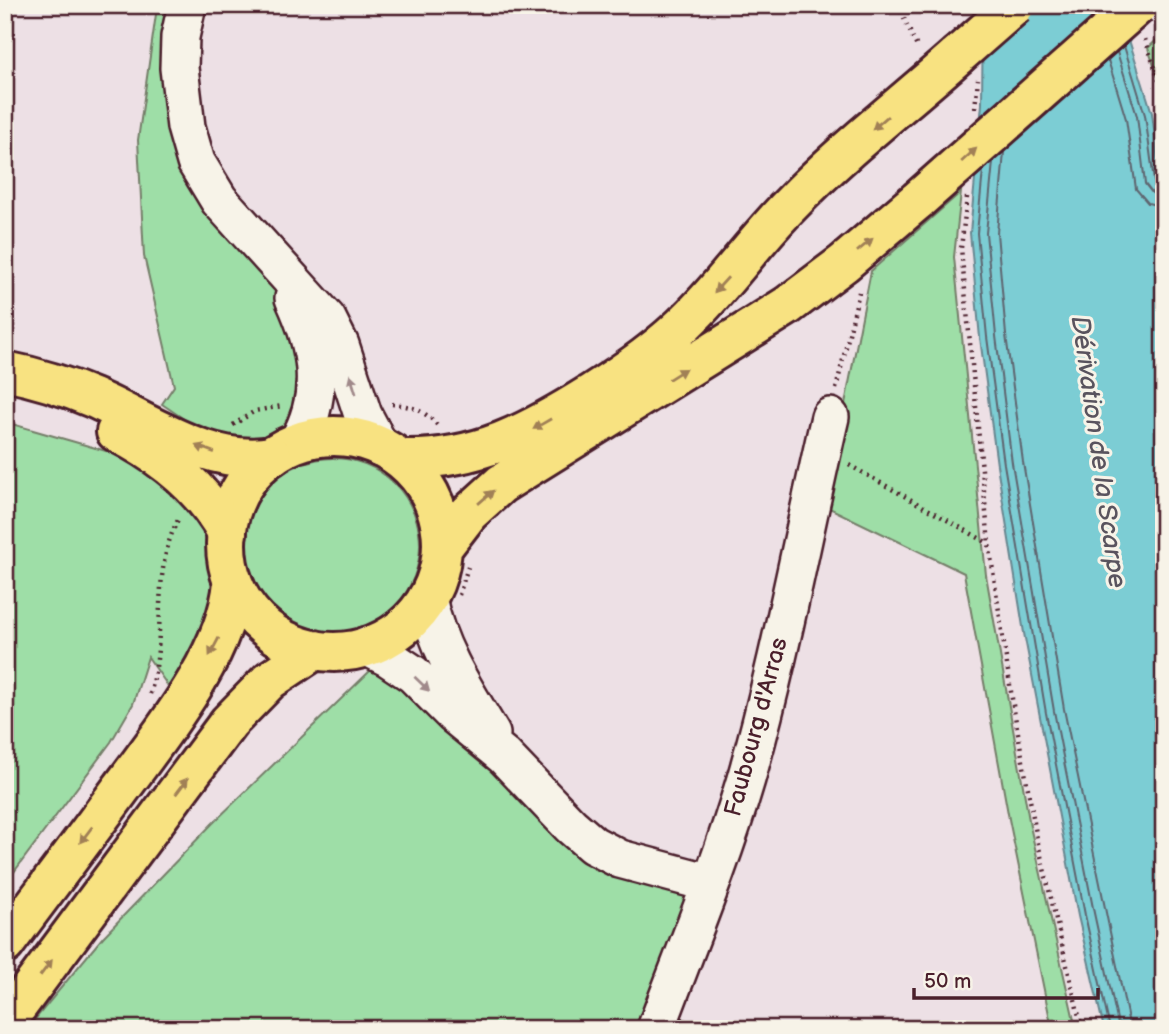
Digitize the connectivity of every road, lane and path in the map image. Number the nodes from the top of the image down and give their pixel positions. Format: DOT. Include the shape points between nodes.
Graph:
graph roads {
  1 [pos="187,5"];
  2 [pos="898,5"];
  3 [pos="1015,5"];
  4 [pos="1138,5"];
  5 [pos="910,29"];
  6 [pos="1148,48"];
  7 [pos="968,66"];
  8 [pos="1164,95"];
  9 [pos="975,114"];
  10 [pos="967,191"];
  11 [pos="280,265"];
  12 [pos="861,285"];
  13 [pos="5,371"];
  14 [pos="5,393"];
  15 [pos="314,404"];
  16 [pos="359,404"];
  17 [pos="826,433"];
  18 [pos="285,449"];
  19 [pos="215,453"];
  20 [pos="390,453"];
  21 [pos="455,455"];
  22 [pos="195,488"];
  23 [pos="227,533"];
  24 [pos="989,544"];
  25 [pos="456,553"];
  26 [pos="233,582"];
  27 [pos="441,601"];
  28 [pos="366,646"];
  29 [pos="315,650"];
  30 [pos="148,700"];
  31 [pos="504,756"];
  32 [pos="710,883"];
  33 [pos="5,944"];
  34 [pos="5,1023"];
  35 [pos="656,1029"];
  36 [pos="1082,1029"];
  1 -- 11 [label="street" via="179,68 194,155 219,200"];
  2 -- 5 [label="path"];
  3 -- 7 [label="main road, bridge"];
  25 -- 4 [label="main road, one-way, bridge" via="469,513 501,484 787,306 918,200"];
  6 -- 8 [label="path"];
  7 -- 9 [label="path"];
  7 -- 21 [label="main road, one-way" via="810,185 709,299 656,349 535,428"];
  10 -- 24 [label="path" via="961,248"];
  11 -- 15 [label="street" via="310,341 316,373"];
  16 -- 11 [label="street, one-way" via="327,319"];
  12 -- 17 [label="path"];
  19 -- 13 [label="main road, one-way" via="93,398"];
  14 -- 22 [label="main road" via="53,405 118,433 155,455"];
  15 -- 18 [label="street" via="307,426"];
  15 -- 19 [label="path" via="255,411 236,422"];
  16 -- 20 [label="street" via="368,425"];
  16 -- 21 [label="path" via="414,408 436,423"];
  17 -- 24 [label="path"];
  17 -- 32 [label="street, Faubourg d'Arras" via="765,706"];
  18 -- 19 [label="main road" via="251,458"];
  18 -- 20 [label="main road" via="318,437 340,436 360,439"];
  18 -- 23 [label="main road" via="256,469 244,485"];
  20 -- 21 [label="main road" via="426,459"];
  20 -- 25 [label="main road" via="422,481"];
  22 -- 23 [label="main road"];
  22 -- 30 [label="path" via="170,538 161,573"];
  23 -- 26 [label="main road"];
  24 -- 36 [label="path" via="1037,839"];
  25 -- 27 [label="path"];
  25 -- 27 [label="main road" via="439,569"];
  26 -- 29 [label="main road" via="265,626"];
  26 -- 33 [label="main road, one-way" via="222,630 189,690"];
  27 -- 28 [label="main road"];
  27 -- 31 [label="street" via="432,623"];
  28 -- 29 [label="main road"];
  28 -- 31 [label="street, one-way" via="401,665"];
  34 -- 29 [label="main road, one-way" via="229,722 270,680"];
  31 -- 32 [label="street" via="571,827 606,853"];
  32 -- 35 [label="street, Faubourg d'Arras"];
}
